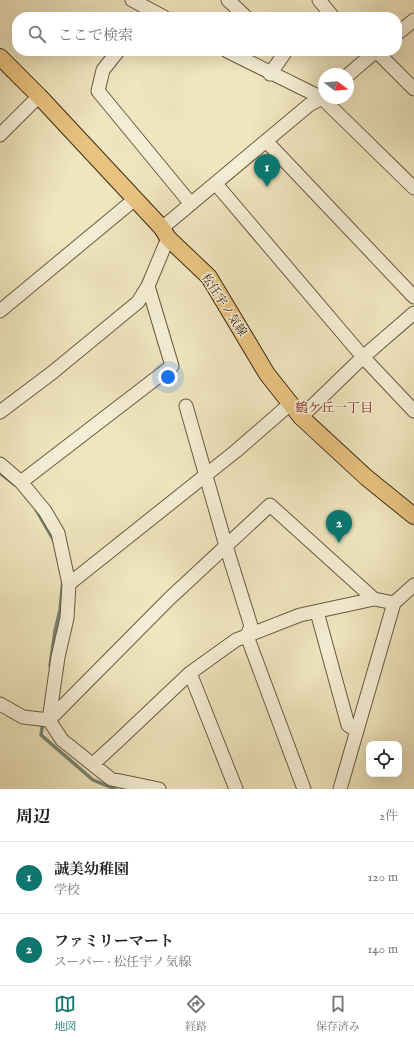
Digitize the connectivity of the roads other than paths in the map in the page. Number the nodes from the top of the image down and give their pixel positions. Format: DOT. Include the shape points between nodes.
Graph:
graph roads {
  1 [pos="132,0"];
  2 [pos="228,0"];
  3 [pos="319,0"];
  4 [pos="146,12"];
  5 [pos="241,12"];
  6 [pos="329,12"];
  7 [pos="414,20"];
  8 [pos="402,30"];
  9 [pos="114,56"];
  10 [pos="236,56"];
  11 [pos="283,56"];
  12 [pos="367,56"];
  13 [pos="374,56"];
  14 [pos="0,57"];
  15 [pos="354,69"];
  16 [pos="270,74"];
  17 [pos="414,90"];
  18 [pos="39,96"];
  19 [pos="318,96"];
  20 [pos="318,100"];
  21 [pos="329,104"];
  22 [pos="0,135"];
  23 [pos="266,141"];
  24 [pos="216,184"];
  25 [pos="414,188"];
  26 [pos="135,199"];
  27 [pos="191,204"];
  28 [pos="165,233"];
  29 [pos="148,286"];
  30 [pos="414,297"];
  31 [pos="0,311"];
  32 [pos="414,313"];
  33 [pos="363,357"];
  34 [pos="290,404"];
  35 [pos="186,406"];
  36 [pos="0,412"];
  37 [pos="414,412"];
  38 [pos="301,417"];
  39 [pos="0,464"];
  40 [pos="205,475"];
  41 [pos="21,482"];
  42 [pos="414,516"];
  43 [pos="226,546"];
  44 [pos="69,584"];
  45 [pos="414,585"];
  46 [pos="374,599"];
  47 [pos="394,604"];
  48 [pos="317,612"];
  49 [pos="247,636"];
  50 [pos="190,673"];
  51 [pos="0,704"];
  52 [pos="44,720"];
  53 [pos="357,731"];
  54 [pos="93,764"];
  55 [pos="111,784"];
  56 [pos="159,789"];
  57 [pos="236,789"];
  58 [pos="304,789"];
  59 [pos="340,789"];
  1 -- 4 [label="street"];
  2 -- 5 [label="street"];
  3 -- 6 [label="street"];
  7 -- 8 [label="street"];
  9 -- 27 [label="street" via="103,70 98,91"];
  10 -- 16 [label="street"];
  11 -- 16 [label="street"];
  12 -- 15 [label="street"];
  13 -- 17 [label="street"];
  14 -- 18 [label="main road, 松任宇ノ気線"];
  16 -- 19 [label="street"];
  18 -- 22 [label="street"];
  18 -- 26 [label="main road, 松任宇ノ気線"];
  20 -- 23 [label="street"];
  21 -- 25 [label="street"];
  23 -- 24 [label="street"];
  23 -- 30 [label="street"];
  24 -- 27 [label="street"];
  24 -- 33 [label="street"];
  26 -- 28 [label="main road, 松任宇ノ気線"];
  26 -- 31 [label="street"];
  27 -- 28 [label="street"];
  28 -- 29 [label="street"];
  28 -- 34 [label="main road, 松任宇ノ気線" via="209,277 267,374"];
  29 -- 36 [label="street" via="138,302"];
  29 -- 41 [label="street" via="172,366"];
  32 -- 33 [label="street"];
  33 -- 37 [label="street"];
  33 -- 38 [label="street"];
  34 -- 38 [label="main road, 松任宇ノ気線"];
  34 -- 40 [label="street"];
  35 -- 40 [label="street"];
  38 -- 42 [label="main road, 松任宇ノ気線" via="367,478"];
  39 -- 41 [label="street"];
  40 -- 43 [label="street"];
  40 -- 44 [label="street"];
  41 -- 44 [label="street" via="45,511 58,533"];
  43 -- 46 [label="street" via="270,505"];
  43 -- 49 [label="street" via="251,626"];
  43 -- 52 [label="street"];
  44 -- 52 [label="street" via="67,618"];
  45 -- 47 [label="street"];
  46 -- 47 [label="street"];
  46 -- 48 [label="street"];
  47 -- 53 [label="street"];
  48 -- 49 [label="street" via="300,615"];
  48 -- 53 [label="street" via="348,725"];
  49 -- 50 [label="street" via="236,640"];
  49 -- 58 [label="street"];
  50 -- 54 [label="street"];
  50 -- 57 [label="street"];
  51 -- 52 [label="street" via="23,718"];
  52 -- 54 [label="street" via="62,740"];
  53 -- 59 [label="street"];
  54 -- 55 [label="street"];
  55 -- 56 [label="street"];
}
